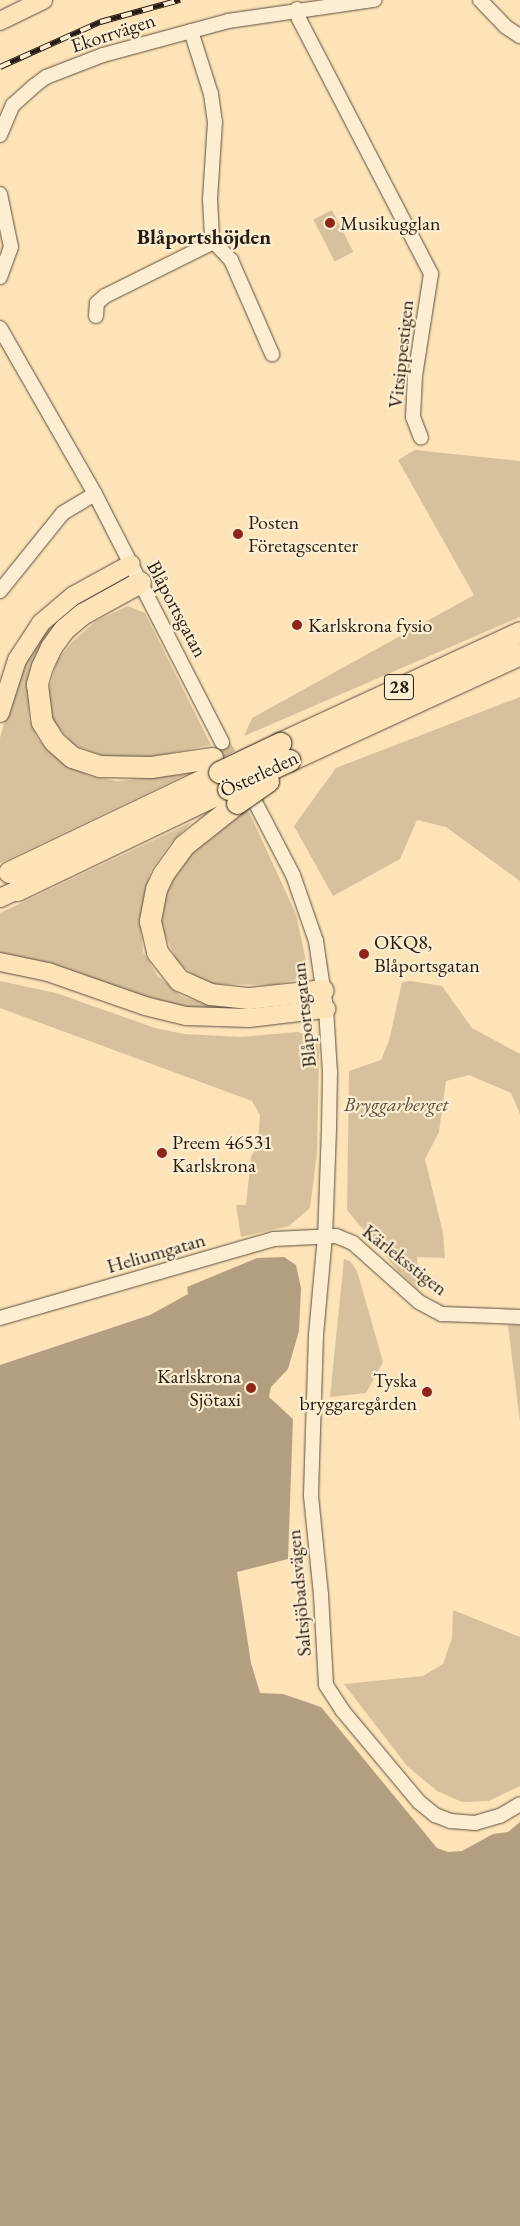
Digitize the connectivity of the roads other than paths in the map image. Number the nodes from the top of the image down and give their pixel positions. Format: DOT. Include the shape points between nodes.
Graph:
graph roads {
  1 [pos="43,0"];
  2 [pos="374,0"];
  3 [pos="480,0"];
  4 [pos="297,9"];
  5 [pos="0,21"];
  6 [pos="190,31"];
  7 [pos="520,36"];
  8 [pos="0,135"];
  9 [pos="0,194"];
  10 [pos="214,242"];
  11 [pos="0,277"];
  12 [pos="96,316"];
  13 [pos="0,328"];
  14 [pos="272,354"];
  15 [pos="421,438"];
  16 [pos="96,494"];
  17 [pos="136,573"];
  18 [pos="0,591"];
  19 [pos="520,632"];
  20 [pos="520,654"];
  21 [pos="0,713"];
  22 [pos="282,754"];
  23 [pos="229,778"];
  24 [pos="7,884"];
  25 [pos="0,962"];
  26 [pos="325,999"];
  27 [pos="325,1236"];
  28 [pos="0,1318"];
  29 [pos="520,1318"];
  30 [pos="520,1804"];
  1 -- 5 [label="main road"];
  2 -- 4 [label="street, Ekorrvägen"];
  3 -- 7 [label="street" via="506,27"];
  4 -- 6 [label="street, Ekorrvägen"];
  4 -- 15 [label="street, Vitsippestigen" via="303,27 430,274 415,376 413,417"];
  6 -- 8 [label="street, Ekorrvägen" via="103,55 46,77 13,105"];
  6 -- 10 [label="street" via="211,94 215,122 210,199"];
  9 -- 11 [label="street" via="11,247"];
  10 -- 12 [label="street" via="105,296 97,303"];
  10 -- 14 [label="street" via="230,260"];
  13 -- 16 [label="street, Blåportsgatan"];
  16 -- 17 [label="street, Blåportsgatan"];
  16 -- 18 [label="street" via="63,513"];
  17 -- 21 [label="main road" via="73,596 41,623 17,660"];
  17 -- 23 [label="street, Blåportsgatan"];
  17 -- 23 [label="highway" via="64,629 52,647 42,666 38,684 42,722 54,741 72,757 99,766 151,767"];
  19 -- 22 [label="highway, Österleden / 28"];
  20 -- 22 [label="highway, Österleden / 28" via="314,748"];
  22 -- 23 [label="highway, Österleden / 28, bridge"];
  22 -- 23 [label="highway, bridge"];
  23 -- 24 [label="highway, Österleden / 28"];
  23 -- 26 [label="street, Blåportsgatan" via="293,875 316,941"];
  23 -- 26 [label="highway" via="156,889 150,921 157,952 179,980 210,994"];
  25 -- 26 [label="main road" via="48,972 146,1006 186,1016 248,1018"];
  26 -- 27 [label="street, Blåportsgatan" via="330,1072"];
  27 -- 28 [label="street, Heliumgatan" via="274,1239"];
  27 -- 29 [label="street, Kärleksstigen" via="341,1236 353,1243 419,1302 442,1314"];
  27 -- 30 [label="street, Saltsjöbadsvägen" via="316,1335 311,1496 326,1685 342,1710 418,1802 435,1815 451,1821 475,1823 500,1816"];
}
